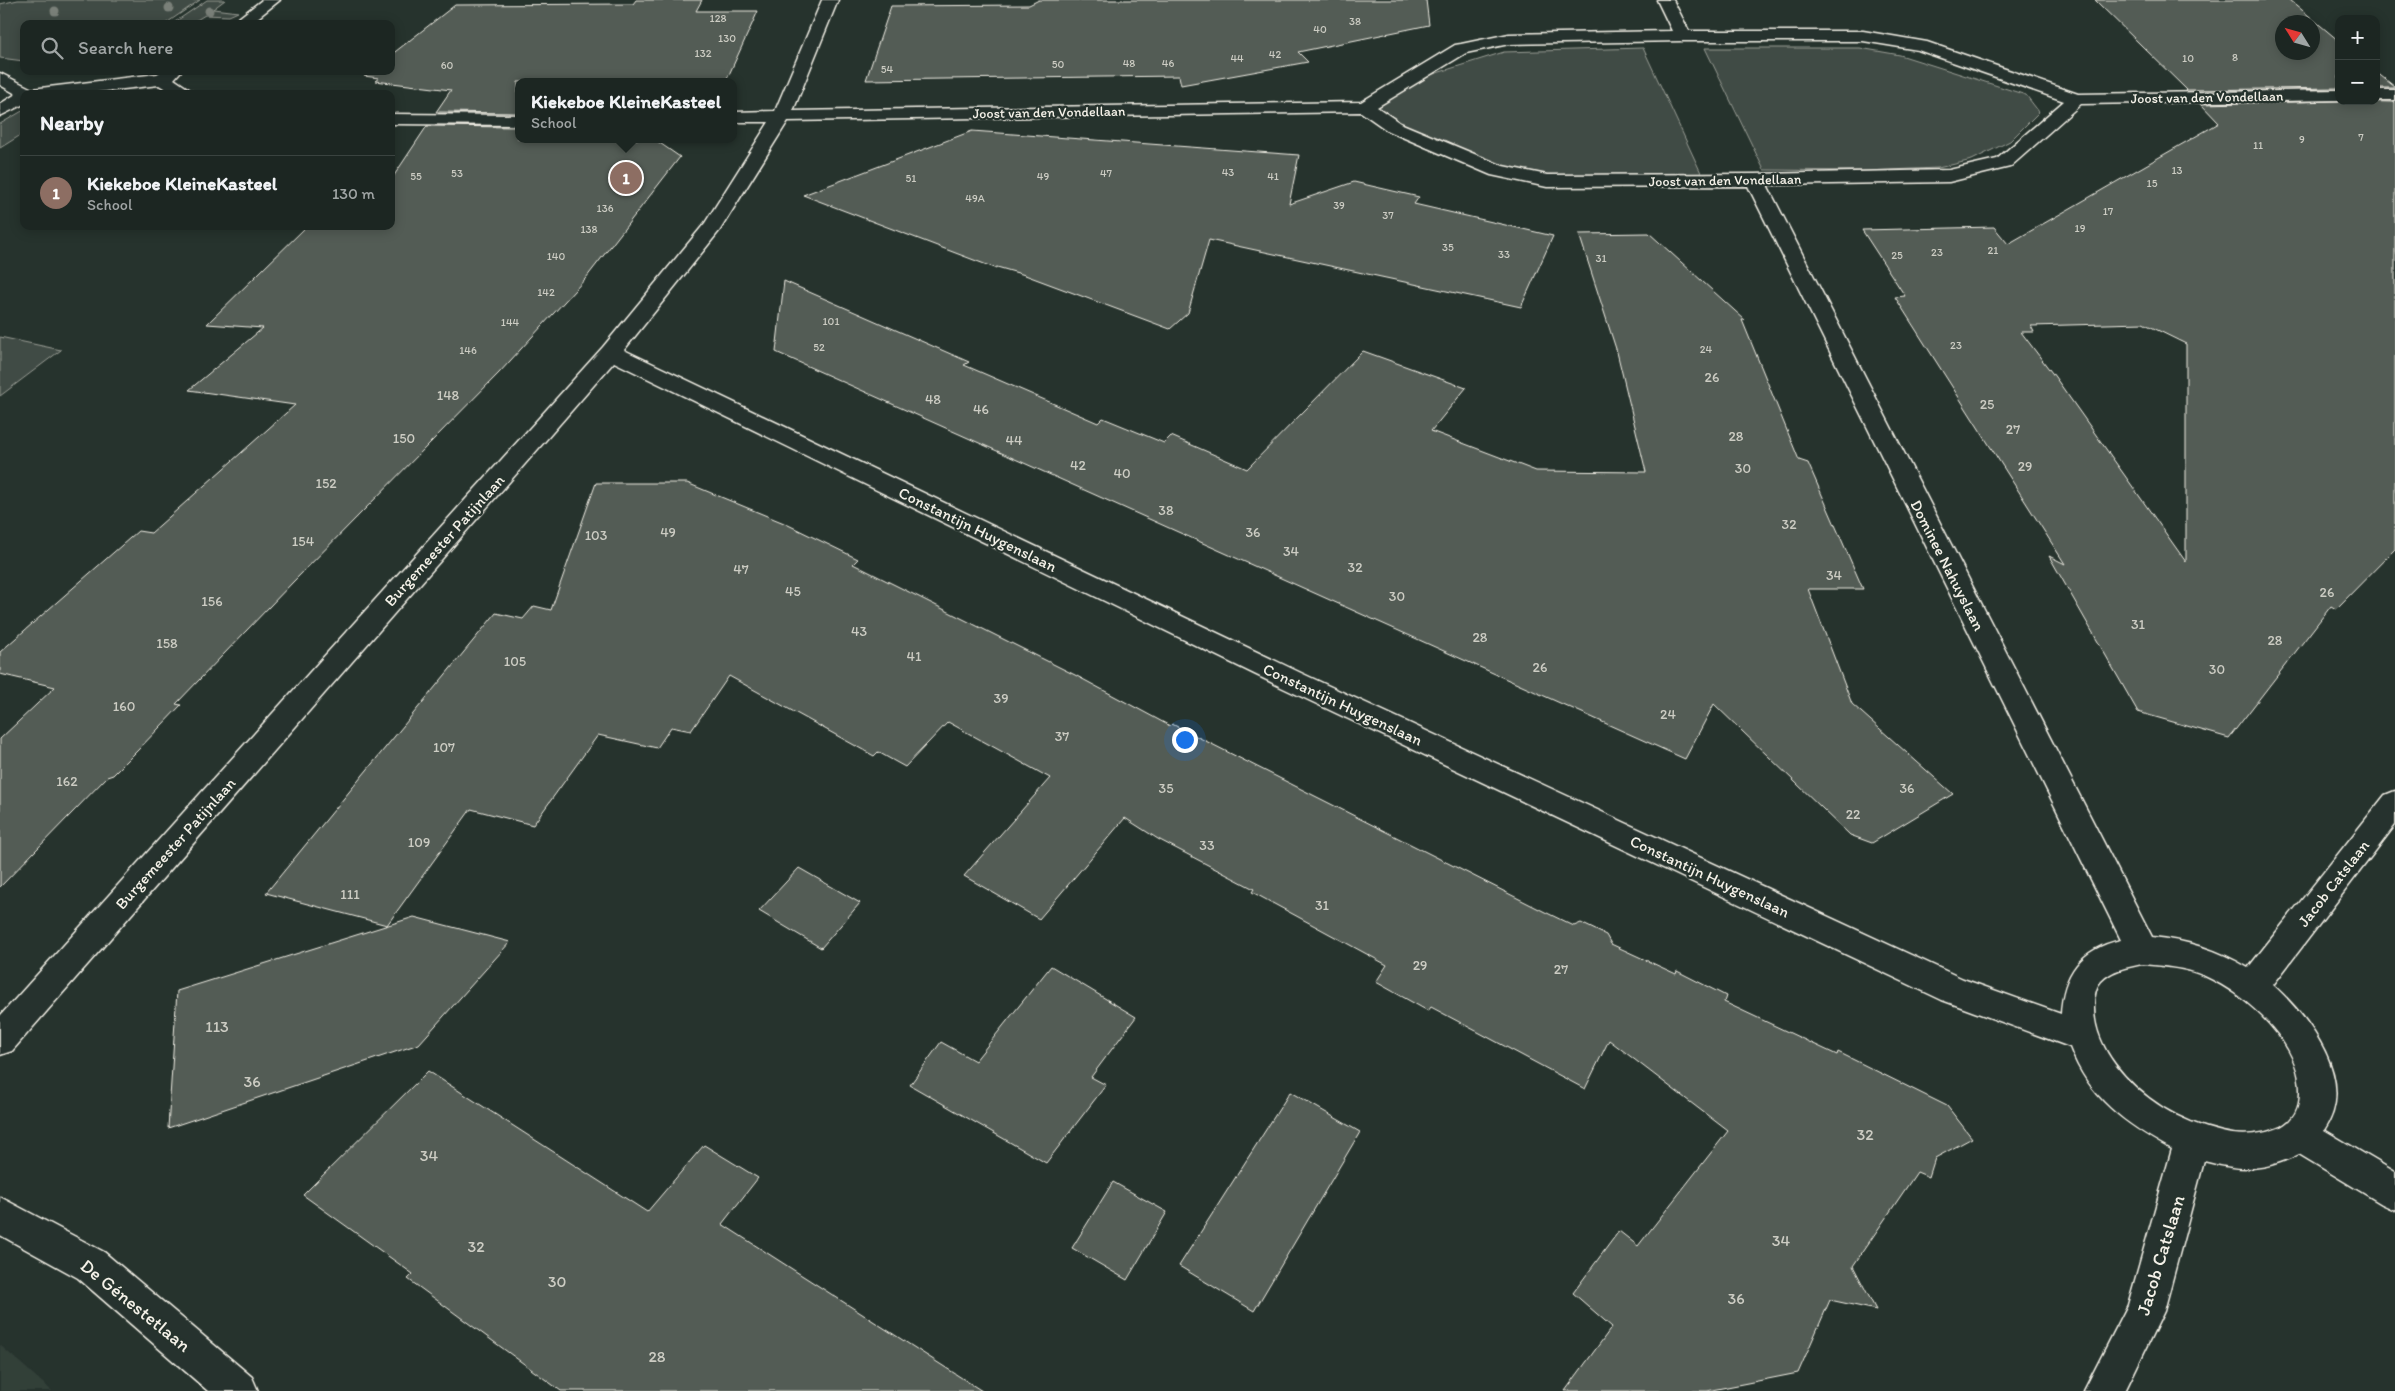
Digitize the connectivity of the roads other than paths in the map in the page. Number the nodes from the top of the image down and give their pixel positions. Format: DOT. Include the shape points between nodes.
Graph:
graph roads {
  1 [pos="272,0"];
  2 [pos="830,0"];
  3 [pos="1665,0"];
  4 [pos="244,20"];
  5 [pos="1683,36"];
  6 [pos="167,75"];
  7 [pos="0,78"];
  8 [pos="21,90"];
  9 [pos="60,90"];
  10 [pos="183,90"];
  11 [pos="2335,95"];
  12 [pos="2380,95"];
  13 [pos="2395,95"];
  14 [pos="20,99"];
  15 [pos="2076,99"];
  16 [pos="1365,107"];
  17 [pos="0,111"];
  18 [pos="782,116"];
  19 [pos="737,117"];
  20 [pos="395,120"];
  21 [pos="515,120"];
  22 [pos="1754,180"];
  23 [pos="611,352"];
  24 [pos="2395,803"];
  25 [pos="2142,950"];
  26 [pos="2252,987"];
  27 [pos="2083,1038"];
  28 [pos="0,1040"];
  29 [pos="2300,1135"];
  30 [pos="2192,1141"];
  31 [pos="2395,1192"];
  32 [pos="0,1215"];
  33 [pos="238,1391"];
  34 [pos="2104,1391"];
  1 -- 4 [label="street"];
  2 -- 18 [label="street, Burgemeester Patijnlaan"];
  3 -- 5 [label="street"];
  5 -- 15 [label="street, Joost van den Vondellaan" via="1863,36 1921,46"];
  5 -- 16 [label="street, Joost van den Vondellaan" via="1509,39 1461,49"];
  6 -- 9 [label="street"];
  6 -- 10 [label="street"];
  7 -- 8 [label="street"];
  11 -- 15 [label="street, Joost van den Vondellaan"];
  12 -- 13 [label="street"];
  14 -- 17 [label="street"];
  15 -- 22 [label="street, Joost van den Vondellaan" via="2003,163 1949,176"];
  16 -- 18 [label="street, Joost van den Vondellaan"];
  16 -- 22 [label="street, Joost van den Vondellaan" via="1394,127 1498,171 1547,182"];
  18 -- 19 [label="street, Joost van den Vondellaan"];
  18 -- 23 [label="street, Burgemeester Patijnlaan" via="713,226"];
  20 -- 21 [label="street"];
  22 -- 25 [label="street, Dominee Nahuyslaan"];
  23 -- 27 [label="street, Constantijn Huygenslaan" via="1300,684 1935,981"];
  23 -- 28 [label="street, Burgemeester Patijnlaan"];
  24 -- 26 [label="street, Jacob Catslaan"];
  25 -- 26 [label="street" via="2178,953 2216,966"];
  25 -- 27 [label="street" via="2113,956 2089,971 2078,994 2077,1023"];
  26 -- 29 [label="street" via="2283,1015 2301,1038 2318,1079 2317,1111"];
  27 -- 30 [label="street" via="2090,1056 2115,1090 2150,1119"];
  29 -- 30 [label="street" via="2272,1149 2235,1152"];
  29 -- 31 [label="street"];
  30 -- 34 [label="street, Jacob Catslaan" via="2146,1311"];
  32 -- 33 [label="street, De Génestetlaan" via="91,1265"];
}
